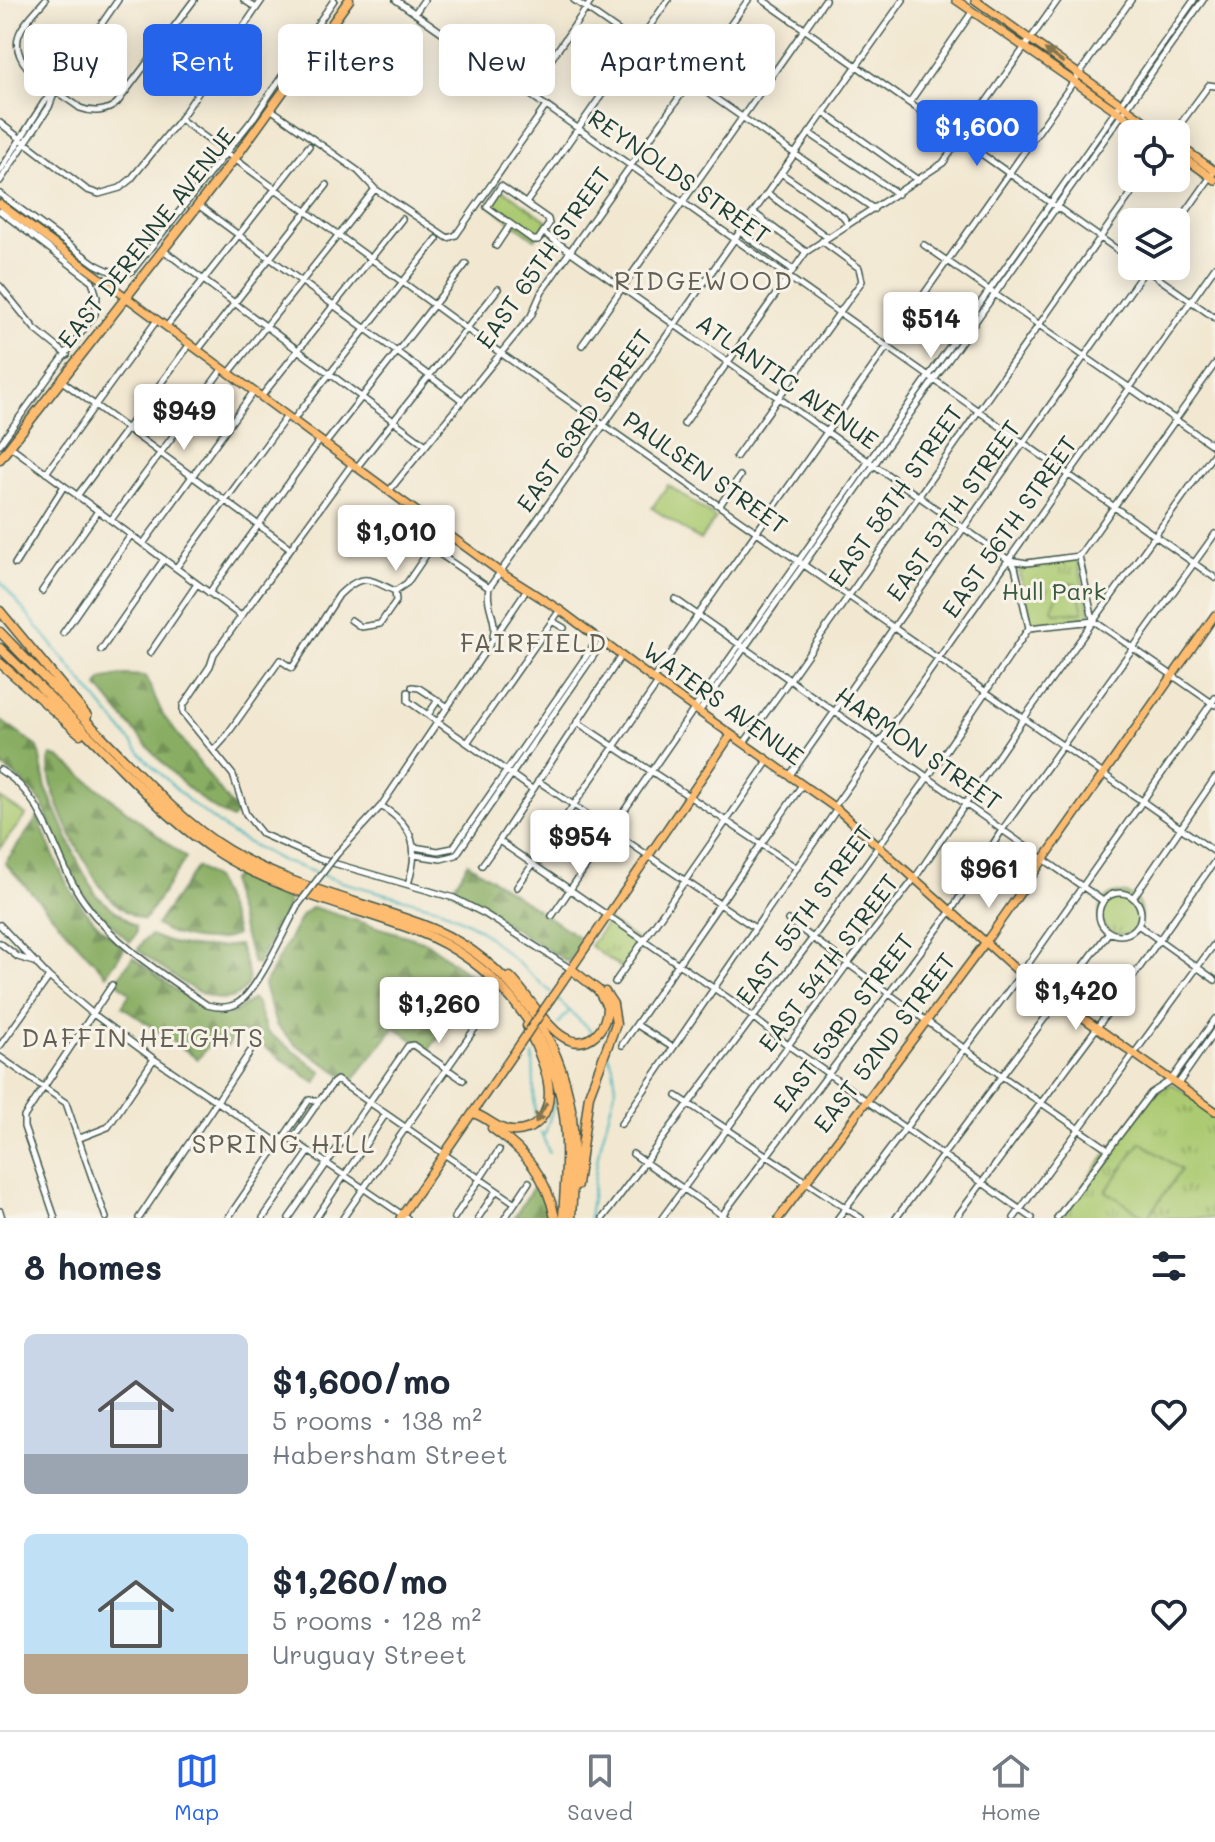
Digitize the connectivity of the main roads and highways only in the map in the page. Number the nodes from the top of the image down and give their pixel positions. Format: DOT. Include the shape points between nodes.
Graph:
graph roads {
  1 [pos="349,0"];
  2 [pos="978,1"];
  3 [pos="958,2"];
  4 [pos="987,8"];
  5 [pos="972,12"];
  6 [pos="1121,110"];
  7 [pos="1133,120"];
  8 [pos="1138,120"];
  9 [pos="1190,155"];
  10 [pos="1190,160"];
  11 [pos="1214,175"];
  12 [pos="0,204"];
  13 [pos="125,296"];
  14 [pos="5,445"];
  15 [pos="0,459"];
  16 [pos="0,611"];
  17 [pos="1215,615"];
  18 [pos="0,632"];
  19 [pos="0,648"];
  20 [pos="0,663"];
  21 [pos="731,735"];
  22 [pos="132,768"];
  23 [pos="191,834"];
  24 [pos="439,932"];
  25 [pos="985,943"];
  26 [pos="571,969"];
  27 [pos="506,991"];
  28 [pos="1214,1109"];
  29 [pos="473,1113"];
  30 [pos="403,1217"];
  31 [pos="555,1218"];
  32 [pos="563,1218"];
  33 [pos="572,1218"];
  34 [pos="779,1218"];
  1 -- 13 [label="highway, EAST DERENNE AVENUE" via="272,110"];
  2 -- 3 [label="main road"];
  2 -- 4 [label="main road"];
  3 -- 5 [label="main road"];
  4 -- 5 [label="main road"];
  6 -- 4 [label="main road, one-way"];
  5 -- 6 [label="main road"];
  6 -- 7 [label="main road"];
  6 -- 8 [label="main road"];
  9 -- 11 [label="main road"];
  10 -- 11 [label="main road"];
  12 -- 13 [label="main road, WATERS AVENUE"];
  13 -- 14 [label="highway, EAST DERENNE AVENUE"];
  13 -- 21 [label="main road, WATERS AVENUE"];
  14 -- 15 [label="highway, EAST DERENNE AVENUE"];
  16 -- 22 [label="highway"];
  17 -- 25 [label="main road, EAST 52ND STREET"];
  18 -- 22 [label="highway"];
  19 -- 23 [label="highway"];
  20 -- 23 [label="highway"];
  21 -- 25 [label="main road, WATERS AVENUE" via="836,808"];
  21 -- 26 [label="main road"];
  22 -- 24 [label="highway" via="196,828 249,862"];
  23 -- 27 [label="highway" via="271,881 443,943"];
  24 -- 26 [label="highway" via="472,947 514,980 561,1038 585,1041 603,1026 607,1012 604,999"];
  24 -- 33 [label="highway" via="481,958 512,986 556,1055 573,1122"];
  25 -- 28 [label="main road, WATERS AVENUE" via="1057,1001"];
  25 -- 34 [label="main road, EAST 52ND STREET"];
  26 -- 29 [label="main road, bridge"];
  26 -- 33 [label="highway" via="607,993 616,1014 613,1036 589,1095"];
  27 -- 29 [label="highway, one-way" via="539,1053 549,1099 534,1126 514,1131"];
  27 -- 32 [label="highway" via="537,1034 557,1084 566,1136"];
  29 -- 30 [label="main road"];
  29 -- 31 [label="highway" via="537,1169"];
}
